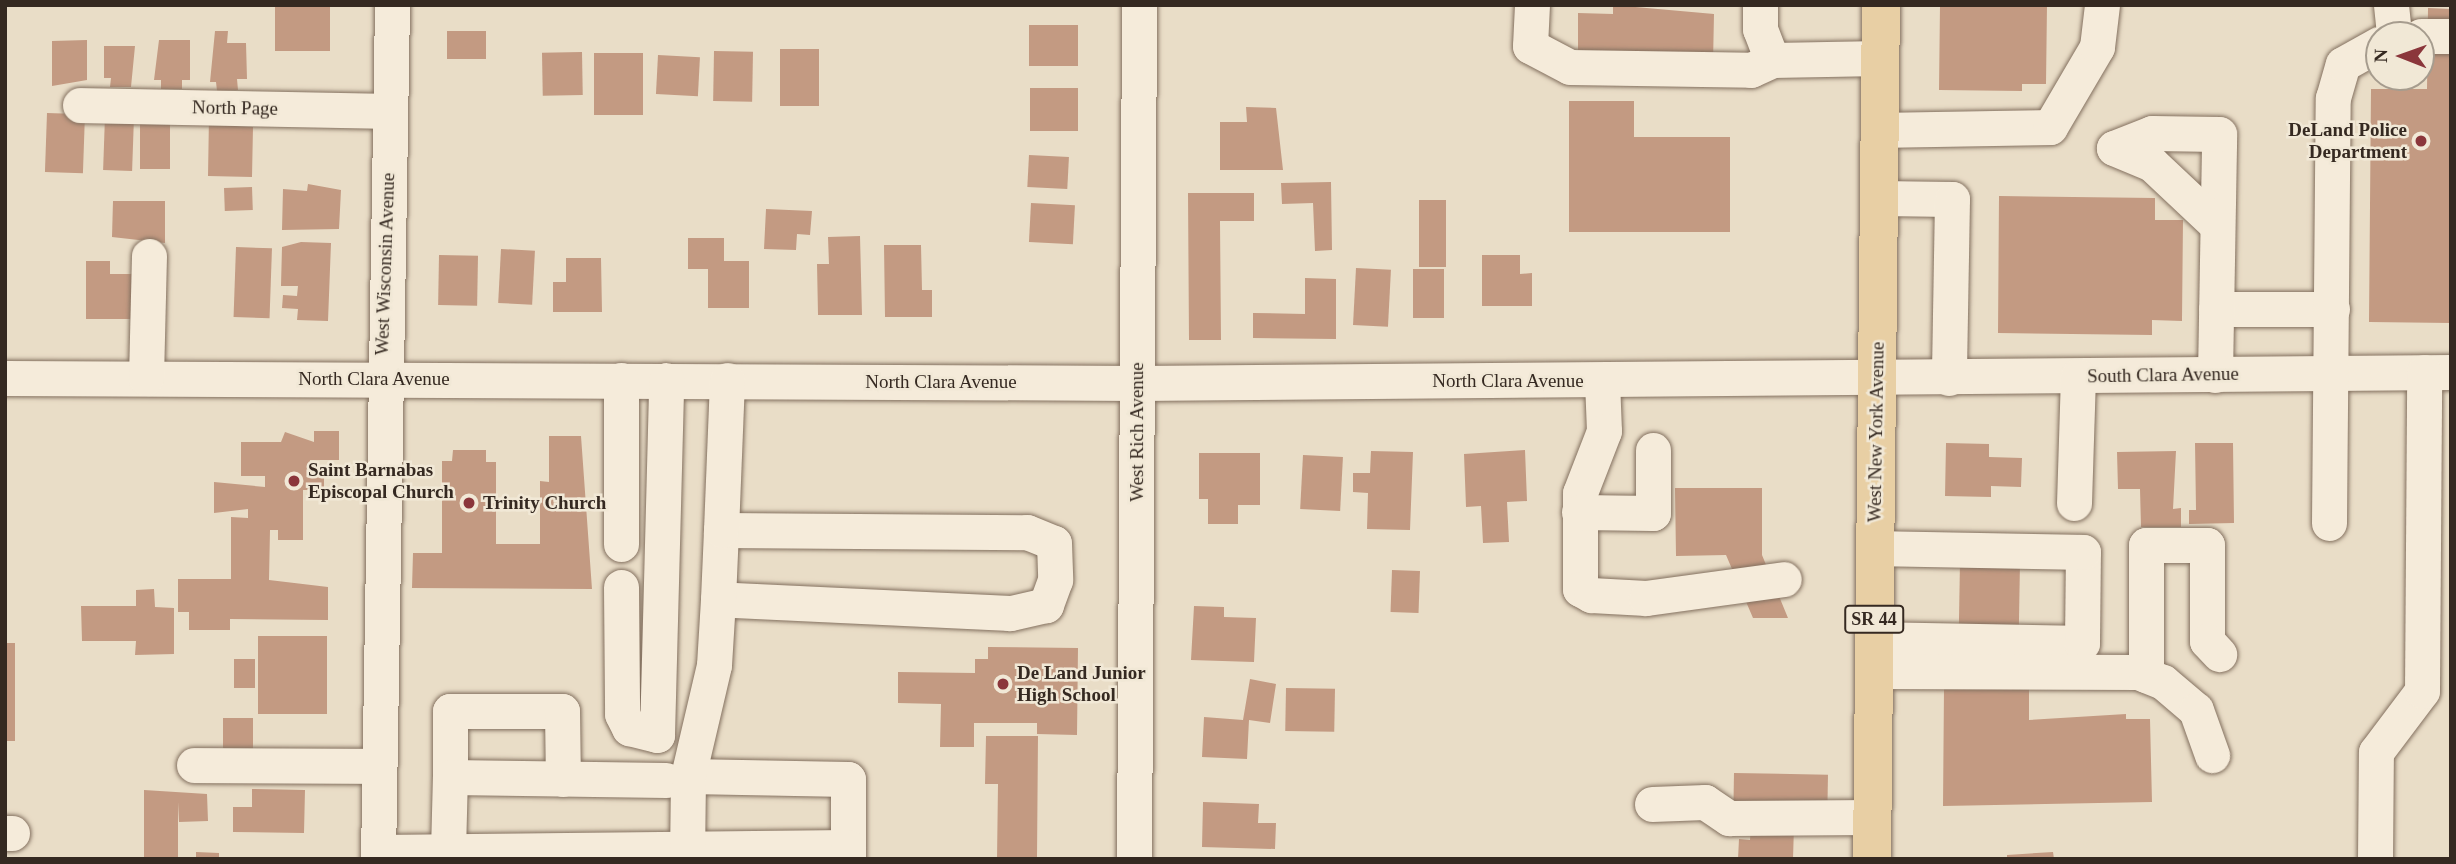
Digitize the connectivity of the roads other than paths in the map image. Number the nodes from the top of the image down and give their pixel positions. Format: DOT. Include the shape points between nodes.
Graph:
graph roads {
  1 [pos="392,5"];
  2 [pos="1139,5"];
  3 [pos="1532,5"];
  4 [pos="1760,5"];
  5 [pos="1881,5"];
  6 [pos="2102,5"];
  7 [pos="2365,52"];
  8 [pos="1881,58"];
  9 [pos="1772,60"];
  10 [pos="80,105"];
  11 [pos="389,111"];
  12 [pos="1879,130"];
  13 [pos="1879,198"];
  14 [pos="2217,225"];
  15 [pos="149,257"];
  16 [pos="2216,309"];
  17 [pos="2332,309"];
  18 [pos="2437,372"];
  19 [pos="2332,373"];
  20 [pos="2215,375"];
  21 [pos="2078,376"];
  22 [pos="5,378"];
  23 [pos="146,378"];
  24 [pos="382,378"];
  25 [pos="1950,378"];
  26 [pos="1876,379"];
  27 [pos="621,380"];
  28 [pos="666,380"];
  29 [pos="727,380"];
  30 [pos="1602,381"];
  31 [pos="1138,383"];
  32 [pos="1653,450"];
  33 [pos="2074,503"];
  34 [pos="1579,512"];
  35 [pos="2329,523"];
  36 [pos="721,530"];
  37 [pos="621,544"];
  38 [pos="1875,548"];
  39 [pos="1784,579"];
  40 [pos="621,587"];
  41 [pos="718,599"];
  42 [pos="2220,654"];
  43 [pos="1874,655"];
  44 [pos="2146,676"];
  45 [pos="2212,755"];
  46 [pos="194,765"];
  47 [pos="379,766"];
  48 [pos="450,777"];
  49 [pos="677,778"];
  50 [pos="563,779"];
  51 [pos="1652,804"];
  52 [pos="1872,817"];
  53 [pos="448,851"];
  54 [pos="848,853"];
  55 [pos="687,854"];
  56 [pos="378,855"];
  57 [pos="1134,859"];
  58 [pos="1872,859"];
  59 [pos="2375,859"];
  1 -- 11 [label="street, West Wisconsin Avenue"];
  2 -- 31 [label="street, West Rich Avenue"];
  3 -- 9 [label="street" via="1530,46 1570,67 1751,70"];
  4 -- 9 [label="street" via="1760,29"];
  5 -- 8 [label="main road, West New York Avenue / SR 44"];
  6 -- 12 [label="street" via="2097,47 2050,127"];
  7 -- 17 [label="street" via="2343,64 2333,98"];
  8 -- 9 [label="street"];
  8 -- 12 [label="main road, West New York Avenue / SR 44"];
  10 -- 11 [label="street, North Page"];
  11 -- 24 [label="street, West Wisconsin Avenue"];
  12 -- 13 [label="main road, West New York Avenue / SR 44"];
  13 -- 25 [label="street" via="1952,199"];
  13 -- 26 [label="main road, West New York Avenue / SR 44"];
  14 -- 16 [label="street"];
  15 -- 23 [label="street"];
  16 -- 17 [label="street"];
  16 -- 20 [label="street"];
  17 -- 19 [label="street"];
  18 -- 19 [label="street, South Clara Avenue"];
  18 -- 59 [label="street" via="2423,691 2376,752"];
  19 -- 20 [label="street, South Clara Avenue"];
  19 -- 35 [label="street"];
  20 -- 21 [label="street, South Clara Avenue"];
  21 -- 25 [label="street, South Clara Avenue"];
  21 -- 33 [label="street"];
  22 -- 23 [label="street, North Clara Avenue"];
  23 -- 24 [label="street, North Clara Avenue"];
  24 -- 27 [label="street, North Clara Avenue"];
  24 -- 47 [label="street, West Wisconsin Avenue"];
  25 -- 26 [label="street, South Clara Avenue"];
  26 -- 30 [label="street, North Clara Avenue"];
  26 -- 38 [label="main road, West New York Avenue / SR 44"];
  27 -- 28 [label="street, North Clara Avenue"];
  27 -- 37 [label="street"];
  28 -- 29 [label="street, North Clara Avenue"];
  28 -- 40 [label="street" via="657,735 629,728 622,714"];
  29 -- 31 [label="street, North Clara Avenue"];
  29 -- 36 [label="street"];
  30 -- 31 [label="street, North Clara Avenue"];
  30 -- 34 [label="street" via="1604,431 1586,472"];
  31 -- 57 [label="street, West Rich Avenue"];
  32 -- 34 [label="street" via="1653,513"];
  34 -- 39 [label="street" via="1576,571 1580,589 1591,595 1646,598"];
  36 -- 41 [label="street"];
  36 -- 41 [label="street" via="1027,532 1054,542 1056,566 1046,605 1010,613"];
  38 -- 43 [label="main road, West New York Avenue / SR 44"];
  38 -- 43 [label="street" via="2083,552 2082,643"];
  41 -- 49 [label="street" via="714,665"];
  42 -- 44 [label="street" via="2207,641 2207,545 2146,545"];
  43 -- 44 [label="street"];
  43 -- 52 [label="main road, West New York Avenue / SR 44"];
  44 -- 45 [label="street" via="2179,693 2196,710"];
  46 -- 47 [label="street"];
  47 -- 56 [label="street, West Wisconsin Avenue"];
  48 -- 50 [label="street"];
  48 -- 50 [label="street" via="450,711 562,711"];
  48 -- 53 [label="street"];
  49 -- 50 [label="street"];
  49 -- 54 [label="street" via="848,779"];
  49 -- 55 [label="street"];
  51 -- 52 [label="street" via="1705,802 1729,818"];
  52 -- 58 [label="main road, West New York Avenue / SR 44"];
  53 -- 55 [label="street"];
  53 -- 56 [label="street"];
  54 -- 55 [label="street"];
}
